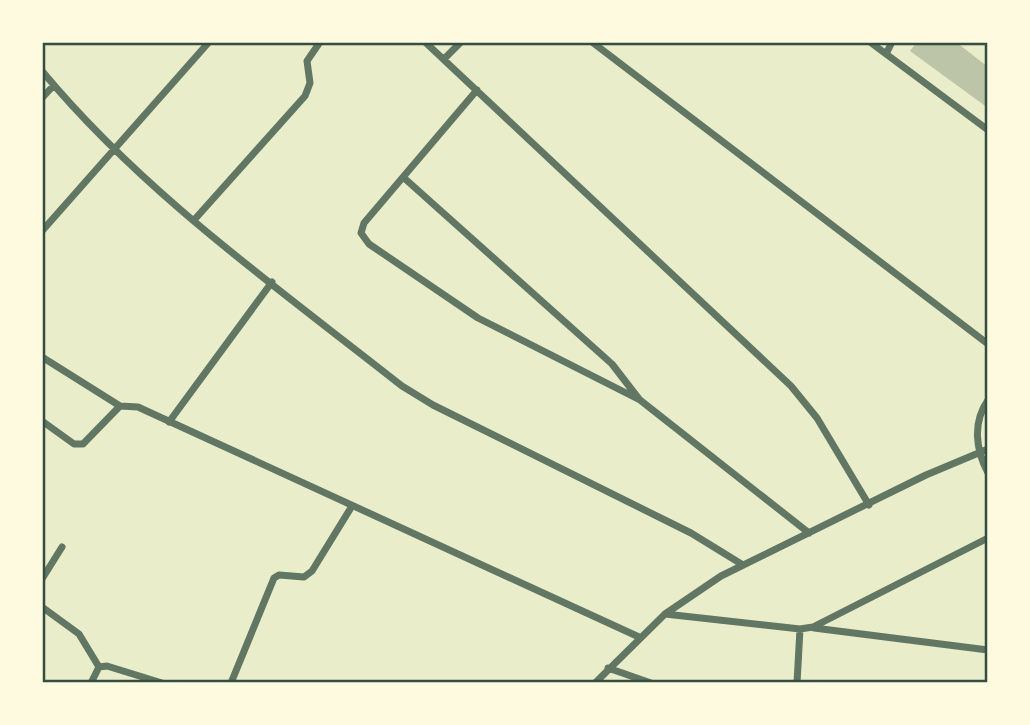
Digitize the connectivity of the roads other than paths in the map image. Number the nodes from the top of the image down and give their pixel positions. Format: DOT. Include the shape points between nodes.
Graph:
graph roads {
  1 [pos="208,42"];
  2 [pos="320,42"];
  3 [pos="425,42"];
  4 [pos="461,42"];
  5 [pos="592,42"];
  6 [pos="870,42"];
  7 [pos="892,42"];
  8 [pos="886,54"];
  9 [pos="444,59"];
  10 [pos="42,71"];
  11 [pos="54,85"];
  12 [pos="477,90"];
  13 [pos="42,98"];
  14 [pos="988,130"];
  15 [pos="113,148"];
  16 [pos="403,177"];
  17 [pos="195,219"];
  18 [pos="42,231"];
  19 [pos="272,282"];
  20 [pos="988,344"];
  21 [pos="42,357"];
  22 [pos="640,400"];
  23 [pos="988,400"];
  24 [pos="120,406"];
  25 [pos="42,421"];
  26 [pos="169,422"];
  27 [pos="988,449"];
  28 [pos="978,453"];
  29 [pos="988,473"];
  30 [pos="869,505"];
  31 [pos="352,506"];
  32 [pos="809,533"];
  33 [pos="988,538"];
  34 [pos="62,547"];
  35 [pos="743,565"];
  36 [pos="42,579"];
  37 [pos="42,607"];
  38 [pos="665,614"];
  39 [pos="813,628"];
  40 [pos="800,629"];
  41 [pos="639,637"];
  42 [pos="988,650"];
  43 [pos="99,667"];
  44 [pos="608,668"];
  45 [pos="91,683"];
  46 [pos="162,683"];
  47 [pos="231,683"];
  48 [pos="595,683"];
  49 [pos="651,683"];
  50 [pos="797,683"];
  1 -- 15 [label="street"];
  2 -- 17 [label="street" via="307,61 310,83 305,96"];
  3 -- 9 [label="street"];
  4 -- 9 [label="street"];
  5 -- 20 [label="street"];
  6 -- 8 [label="street"];
  7 -- 8 [label="street"];
  8 -- 14 [label="street"];
  9 -- 12 [label="street"];
  10 -- 11 [label="street"];
  11 -- 13 [label="street"];
  11 -- 15 [label="street"];
  12 -- 16 [label="street"];
  12 -- 30 [label="street" via="791,387 817,418"];
  15 -- 17 [label="street"];
  15 -- 18 [label="street"];
  16 -- 22 [label="street" via="612,364"];
  16 -- 22 [label="street" via="364,223 361,233 369,244 498,329"];
  17 -- 19 [label="street"];
  19 -- 26 [label="street"];
  19 -- 35 [label="street" via="402,386 433,405 691,533"];
  21 -- 24 [label="street"];
  22 -- 32 [label="street"];
  23 -- 28 [label="street" via="979,420"];
  24 -- 25 [label="street" via="83,444 74,444"];
  24 -- 26 [label="street" via="138,407"];
  26 -- 31 [label="street"];
  27 -- 28 [label="street"];
  28 -- 29 [label="street"];
  28 -- 30 [label="street"];
  30 -- 32 [label="street"];
  31 -- 41 [label="street"];
  31 -- 47 [label="street" via="312,571 304,577 274,578"];
  32 -- 35 [label="street"];
  33 -- 39 [label="street"];
  34 -- 36 [label="street"];
  35 -- 38 [label="street"];
  37 -- 43 [label="street" via="79,634"];
  38 -- 40 [label="street"];
  38 -- 41 [label="street"];
  39 -- 40 [label="street"];
  39 -- 42 [label="street"];
  40 -- 50 [label="street"];
  41 -- 44 [label="street"];
  43 -- 45 [label="street"];
  43 -- 46 [label="street" via="115,667"];
  44 -- 48 [label="street"];
  44 -- 49 [label="street"];
}
